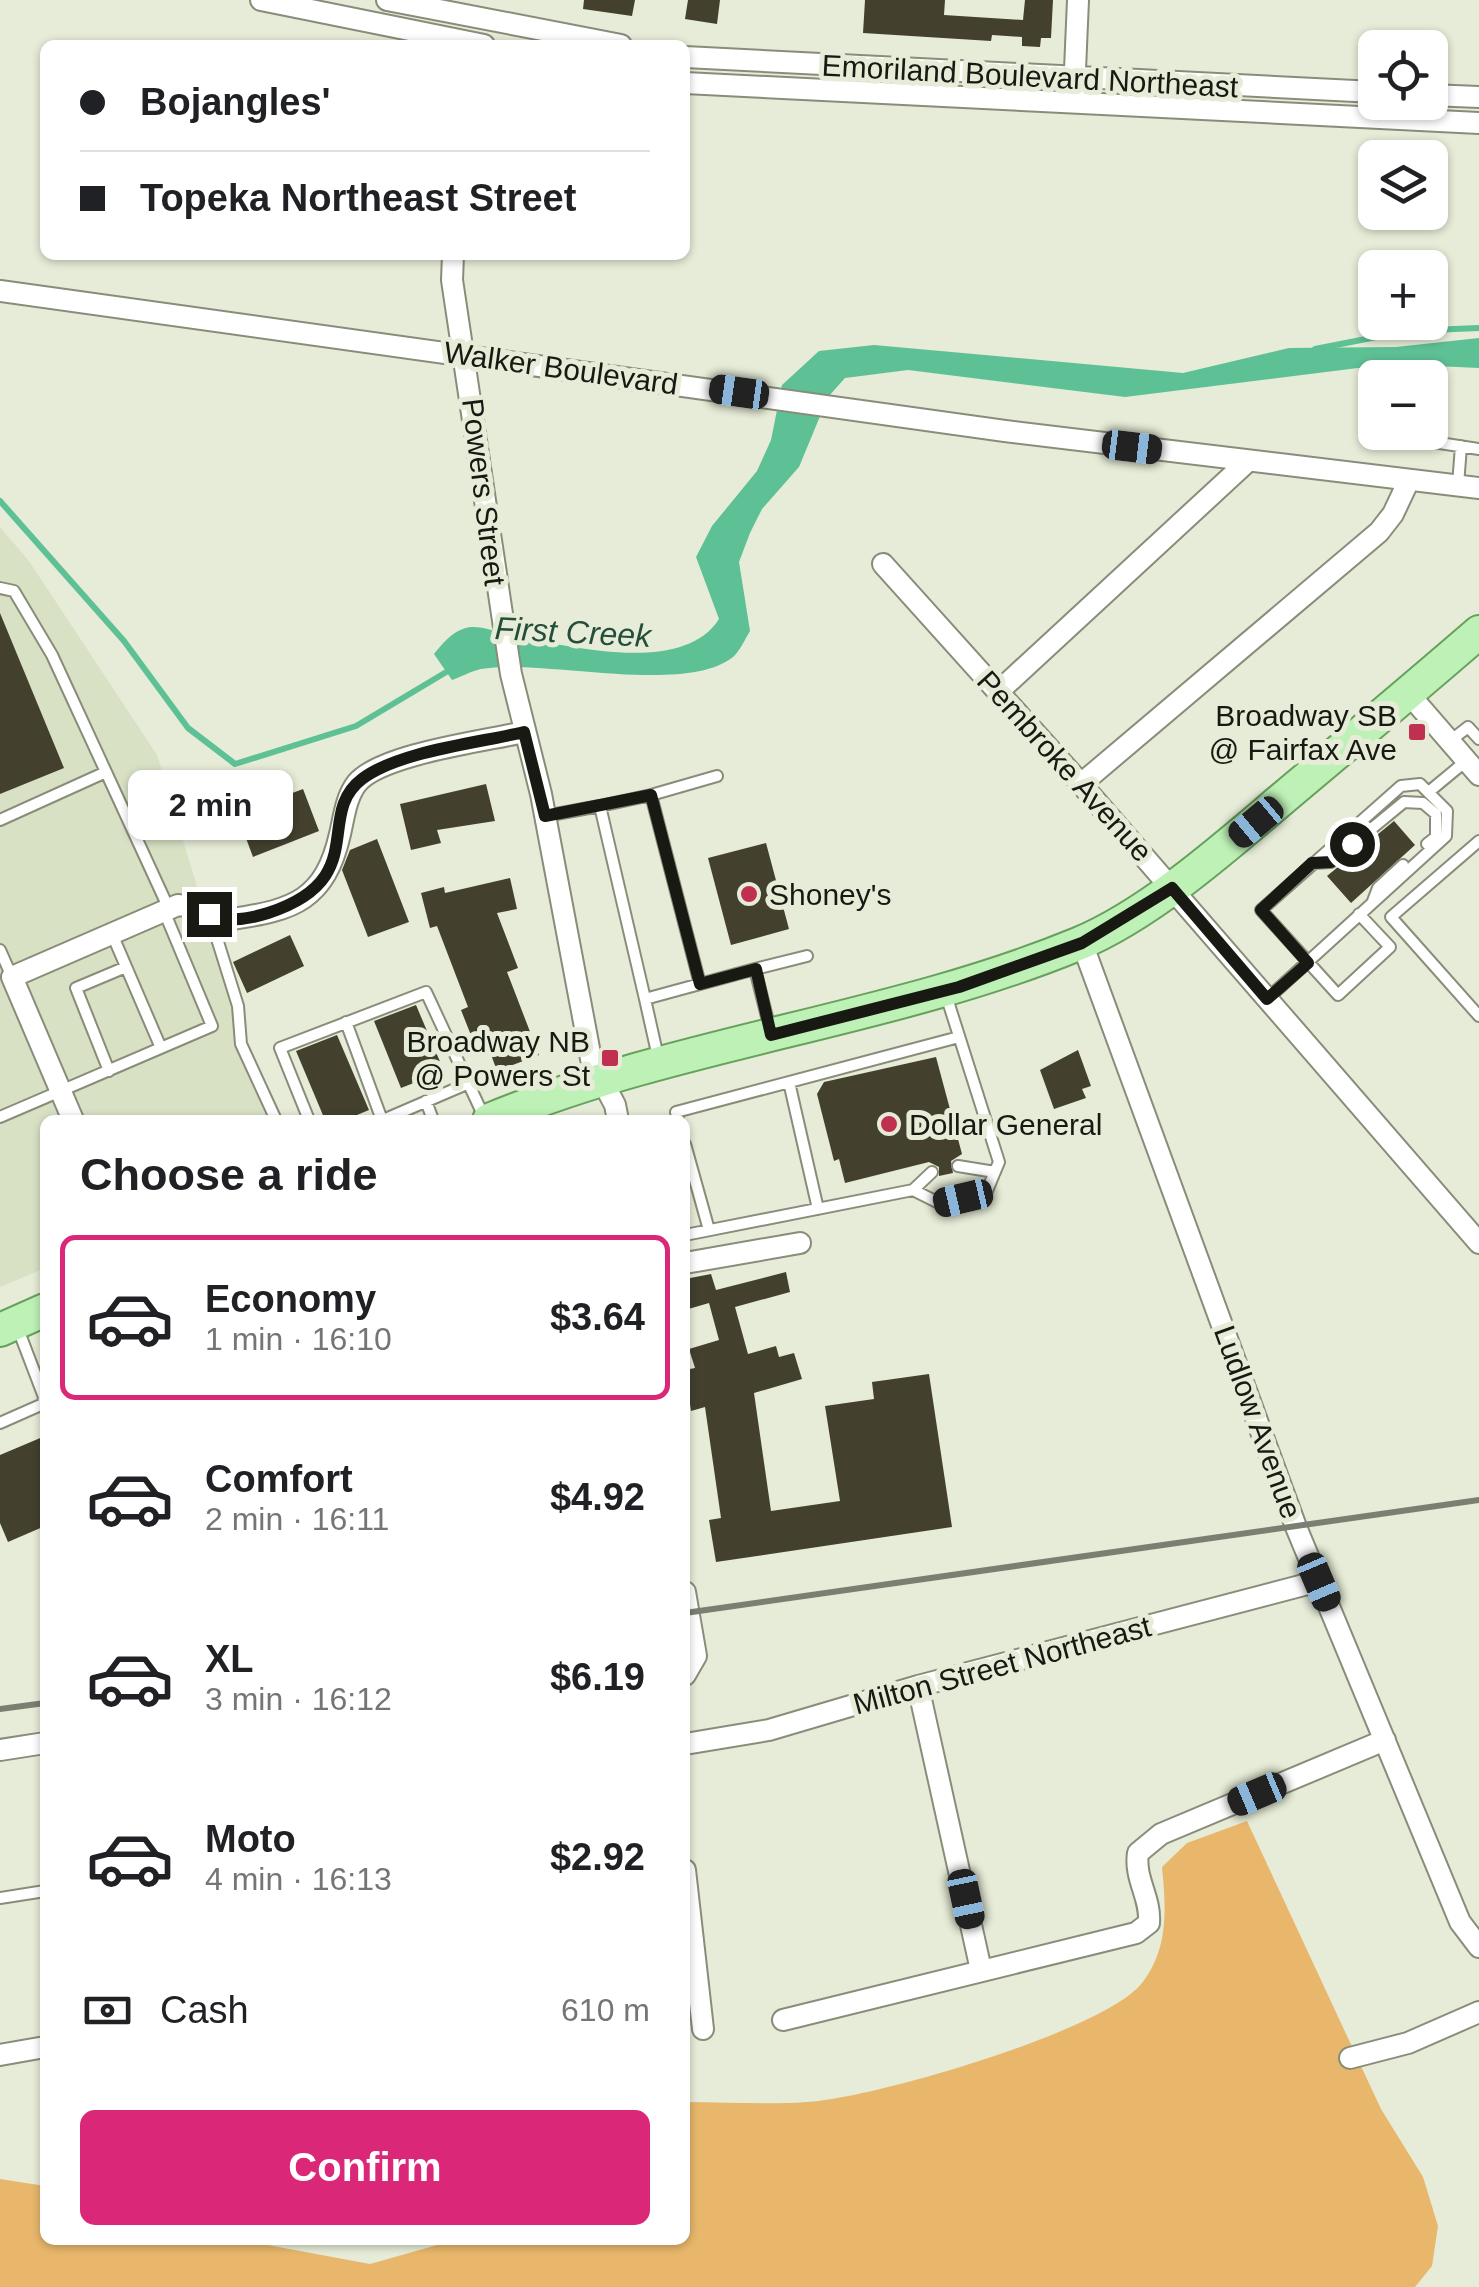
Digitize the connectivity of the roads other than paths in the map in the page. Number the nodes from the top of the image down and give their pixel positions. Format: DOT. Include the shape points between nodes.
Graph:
graph roads {
  1 [pos="261,0"];
  2 [pos="387,0"];
  3 [pos="1078,0"];
  4 [pos="494,22"];
  5 [pos="461,40"];
  6 [pos="488,40"];
  7 [pos="593,40"];
  8 [pos="690,57"];
  9 [pos="1074,79"];
  10 [pos="690,83"];
  11 [pos="1358,91"];
  12 [pos="1448,96"];
  13 [pos="1479,97"];
  14 [pos="1074,104"];
  15 [pos="1479,123"];
  16 [pos="452,260"];
  17 [pos="0,291"];
  18 [pos="466,354"];
  19 [pos="1448,444"];
  20 [pos="1461,446"];
  21 [pos="1479,449"];
  22 [pos="1247,462"];
  23 [pos="1409,480"];
  24 [pos="1468,487"];
  25 [pos="883,564"];
  26 [pos="0,588"];
  27 [pos="1479,632"];
  28 [pos="999,691"];
  29 [pos="1408,693"];
  30 [pos="524,732"];
  31 [pos="1479,740"];
  32 [pos="1450,742"];
  33 [pos="1473,768"];
  34 [pos="106,772"];
  35 [pos="717,776"];
  36 [pos="1081,784"];
  37 [pos="1431,790"];
  38 [pos="651,795"];
  39 [pos="600,806"];
  40 [pos="545,816"];
  41 [pos="0,820"];
  42 [pos="1479,841"];
  43 [pos="1312,863"];
  44 [pos="1172,888"];
  45 [pos="1373,902"];
  46 [pos="166,910"];
  47 [pos="209,914"];
  48 [pos="1360,914"];
  49 [pos="112,934"];
  50 [pos="1082,943"];
  51 [pos="0,950"];
  52 [pos="807,956"];
  53 [pos="1308,963"];
  54 [pos="126,967"];
  55 [pos="756,969"];
  56 [pos="12,978"];
  57 [pos="700,984"];
  58 [pos="945,990"];
  59 [pos="645,999"];
  60 [pos="1267,999"];
  61 [pos="1479,1016"];
  62 [pos="346,1022"];
  63 [pos="771,1035"];
  64 [pos="960,1038"];
  65 [pos="161,1048"];
  66 [pos="660,1065"];
  67 [pos="109,1071"];
  68 [pos="603,1078"];
  69 [pos="789,1082"];
  70 [pos="468,1083"];
  71 [pos="61,1092"];
  72 [pos="426,1101"];
  73 [pos="71,1115"];
  74 [pos="274,1115"];
  75 [pos="307,1115"];
  76 [pos="381,1115"];
  77 [pos="394,1115"];
  78 [pos="431,1115"];
  79 [pos="485,1115"];
  80 [pos="502,1115"];
  81 [pos="616,1115"];
  82 [pos="677,1115"];
  83 [pos="0,1117"];
  84 [pos="690,1162"];
  85 [pos="958,1166"];
  86 [pos="932,1172"];
  87 [pos="994,1172"];
  88 [pos="913,1190"];
  89 [pos="818,1209"];
  90 [pos="709,1230"];
  91 [pos="690,1234"];
  92 [pos="1479,1241"];
  93 [pos="800,1243"];
  94 [pos="690,1262"];
  95 [pos="20,1321"];
  96 [pos="40,1384"];
  97 [pos="40,1405"];
  98 [pos="0,1422"];
  99 [pos="1319,1582"];
  100 [pos="690,1621"];
  101 [pos="690,1666"];
  102 [pos="918,1686"];
  103 [pos="1385,1740"];
  104 [pos="690,1743"];
  105 [pos="40,1744"];
  106 [pos="0,1750"];
  107 [pos="40,1892"];
  108 [pos="0,1898"];
  109 [pos="690,1914"];
  110 [pos="1479,1946"];
  111 [pos="982,1970"];
  112 [pos="1479,2012"];
  113 [pos="783,2020"];
  114 [pos="703,2028"];
  115 [pos="40,2048"];
  116 [pos="0,2055"];
  117 [pos="1350,2058"];
  1 -- 5 [label="street"];
  2 -- 4 [label="street"];
  3 -- 9 [label="street"];
  4 -- 6 [label="street"];
  4 -- 7 [label="street"];
  8 -- 9 [label="street, Emoriland Boulevard Northeast"];
  9 -- 11 [label="street, Emoriland Boulevard Northeast"];
  9 -- 14 [label="street"];
  10 -- 14 [label="street"];
  12 -- 13 [label="street"];
  14 -- 15 [label="street"];
  16 -- 18 [label="street, Powers Street"];
  17 -- 18 [label="street, Walker Boulevard"];
  18 -- 22 [label="street, Walker Boulevard"];
  18 -- 30 [label="street, Powers Street" via="502,626"];
  19 -- 20 [label="lane"];
  20 -- 21 [label="lane"];
  20 -- 24 [label="lane"];
  22 -- 23 [label="street, Walker Boulevard"];
  22 -- 28 [label="street"];
  23 -- 24 [label="street, Walker Boulevard"];
  23 -- 36 [label="street" via="1379,532"];
  25 -- 28 [label="street, Pembroke Avenue"];
  26 -- 34 [label="lane" via="14,591 52,655"];
  27 -- 29 [label="main road"];
  28 -- 36 [label="street, Pembroke Avenue"];
  29 -- 32 [label="street"];
  29 -- 44 [label="main road"];
  30 -- 40 [label="street, Powers Street"];
  30 -- 47 [label="street" via="384,766 358,782 328,875 306,899 247,917 221,920"];
  31 -- 32 [label="lane" via="1468,727"];
  32 -- 33 [label="street"];
  33 -- 37 [label="lane"];
  34 -- 41 [label="lane"];
  34 -- 46 [label="lane"];
  35 -- 38 [label="lane"];
  36 -- 44 [label="street, Pembroke Avenue"];
  37 -- 43 [label="lane" via="1401,786"];
  37 -- 45 [label="lane" via="1446,811 1446,836"];
  38 -- 39 [label="lane"];
  38 -- 57 [label="lane"];
  39 -- 40 [label="lane"];
  39 -- 59 [label="lane"];
  40 -- 68 [label="street, Powers Street" via="591,1060"];
  42 -- 61 [label="lane" via="1391,916"];
  43 -- 45 [label="lane" via="1331,862 1392,808 1423,804 1436,814 1436,837 1378,888"];
  43 -- 53 [label="lane" via="1261,910"];
  44 -- 50 [label="main road"];
  44 -- 60 [label="street, Pembroke Avenue"];
  45 -- 48 [label="lane"];
  46 -- 47 [label="street" via="195,906"];
  46 -- 49 [label="street"];
  46 -- 65 [label="lane" via="212,1026"];
  47 -- 74 [label="lane" via="238,1006 241,1044"];
  48 -- 53 [label="lane"];
  48 -- 53 [label="lane" via="1390,948 1338,994"];
  49 -- 54 [label="lane"];
  49 -- 56 [label="street"];
  50 -- 58 [label="main road"];
  50 -- 99 [label="street, Ludlow Avenue"];
  51 -- 56 [label="lane"];
  52 -- 55 [label="lane"];
  53 -- 60 [label="lane"];
  54 -- 65 [label="lane"];
  54 -- 67 [label="lane" via="76,988"];
  55 -- 57 [label="lane"];
  55 -- 63 [label="lane"];
  56 -- 71 [label="street"];
  57 -- 59 [label="lane"];
  58 -- 63 [label="main road"];
  58 -- 64 [label="lane"];
  59 -- 66 [label="lane"];
  60 -- 92 [label="street, Pembroke Avenue"];
  62 -- 70 [label="lane" via="426,992"];
  62 -- 75 [label="lane" via="280,1048"];
  62 -- 76 [label="lane"];
  63 -- 66 [label="main road"];
  64 -- 69 [label="lane"];
  64 -- 87 [label="lane" via="999,1162"];
  65 -- 67 [label="lane"];
  66 -- 68 [label="main road"];
  67 -- 71 [label="lane"];
  68 -- 80 [label="main road"];
  68 -- 81 [label="street, Powers Street"];
  69 -- 82 [label="lane"];
  69 -- 89 [label="lane"];
  70 -- 72 [label="lane"];
  70 -- 79 [label="lane"];
  71 -- 73 [label="street"];
  71 -- 83 [label="lane"];
  72 -- 77 [label="lane"];
  72 -- 78 [label="lane"];
  84 -- 90 [label="lane"];
  85 -- 87 [label="lane"];
  86 -- 88 [label="lane"];
  87 -- 88 [label="lane" via="986,1193 940,1203"];
  88 -- 89 [label="lane"];
  89 -- 90 [label="lane"];
  90 -- 91 [label="lane"];
  93 -- 94 [label="street"];
  95 -- 96 [label="lane"];
  97 -- 98 [label="lane"];
  99 -- 102 [label="street, Milton Street Northeast"];
  99 -- 103 [label="street, Ludlow Avenue"];
  100 -- 101 [label="street" via="696,1656"];
  102 -- 104 [label="street, Milton Street Northeast" via="769,1730"];
  102 -- 111 [label="street"];
  103 -- 110 [label="street, Ludlow Avenue" via="1460,1922"];
  103 -- 111 [label="street" via="1161,1834 1138,1853 1136,1870 1150,1904 1149,1923 1136,1933"];
  105 -- 106 [label="street"];
  107 -- 108 [label="lane"];
  109 -- 114 [label="street"];
  111 -- 113 [label="street"];
  112 -- 117 [label="street" via="1408,2043"];
  115 -- 116 [label="street"];
}
